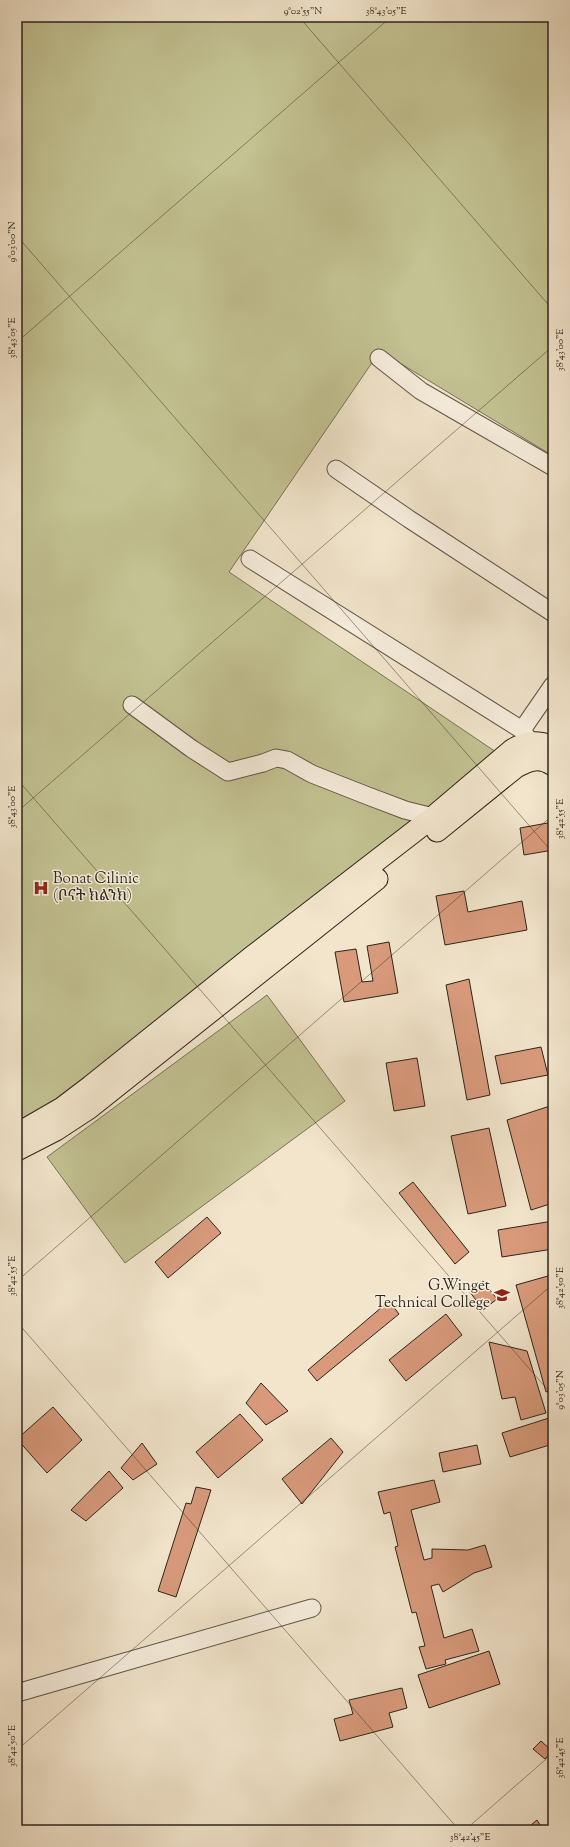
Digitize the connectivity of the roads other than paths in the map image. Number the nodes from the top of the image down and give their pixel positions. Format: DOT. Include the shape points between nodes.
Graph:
graph roads {
  1 [pos="379,358"];
  2 [pos="553,467"];
  3 [pos="336,469"];
  4 [pos="250,558"];
  5 [pos="553,614"];
  6 [pos="553,685"];
  7 [pos="132,705"];
  8 [pos="526,736"];
  9 [pos="553,746"];
  10 [pos="553,765"];
  11 [pos="432,817"];
  12 [pos="17,1134"];
  13 [pos="17,1150"];
  14 [pos="312,1608"];
  15 [pos="17,1693"];
  1 -- 2 [label="street" via="421,391"];
  3 -- 5 [label="street"];
  4 -- 8 [label="street"];
  6 -- 8 [label="street"];
  7 -- 11 [label="street" via="228,772 276,758 287,760 312,774 405,810"];
  8 -- 9 [label="main road"];
  8 -- 11 [label="main road" via="521,744"];
  10 -- 13 [label="main road" via="532,759 516,767 124,1081 56,1130"];
  11 -- 12 [label="main road" via="91,1086 62,1108"];
  14 -- 15 [label="street"];
}
